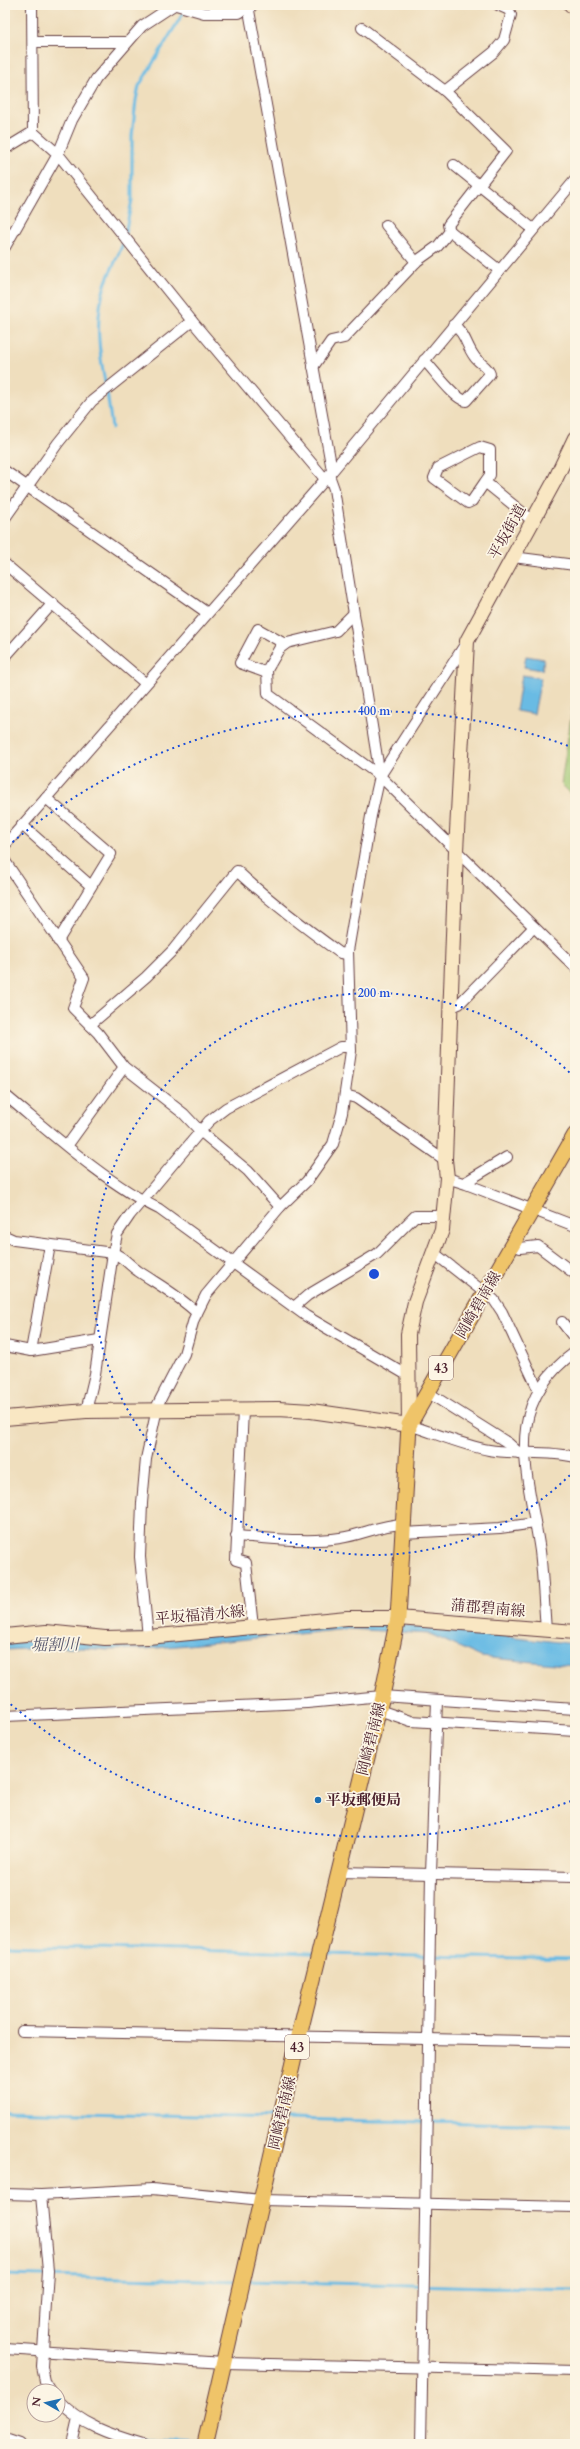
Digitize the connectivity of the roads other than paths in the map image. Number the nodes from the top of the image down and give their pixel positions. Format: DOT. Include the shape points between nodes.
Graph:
graph roads {
  1 [pos="32,5"];
  2 [pos="175,5"];
  3 [pos="498,5"];
  4 [pos="571,5"];
  5 [pos="250,6"];
  6 [pos="575,6"];
  7 [pos="362,28"];
  8 [pos="33,42"];
  9 [pos="127,42"];
  10 [pos="445,90"];
  11 [pos="33,132"];
  12 [pos="5,149"];
  13 [pos="58,154"];
  14 [pos="454,165"];
  15 [pos="575,180"];
  16 [pos="480,187"];
  17 [pos="386,225"];
  18 [pos="533,229"];
  19 [pos="450,231"];
  20 [pos="6,242"];
  21 [pos="416,262"];
  22 [pos="499,270"];
  23 [pos="192,321"];
  24 [pos="453,325"];
  25 [pos="424,360"];
  26 [pos="313,367"];
  27 [pos="575,438"];
  28 [pos="5,471"];
  29 [pos="329,474"];
  30 [pos="485,482"];
  31 [pos="27,488"];
  32 [pos="5,518"];
  33 [pos="533,521"];
  34 [pos="513,557"];
  35 [pos="5,564"];
  36 [pos="575,565"];
  37 [pos="53,603"];
  38 [pos="206,612"];
  39 [pos="353,614"];
  40 [pos="467,641"];
  41 [pos="285,644"];
  42 [pos="5,657"];
  43 [pos="267,673"];
  44 [pos="145,683"];
  45 [pos="380,776"];
  46 [pos="46,798"];
  47 [pos="22,825"];
  48 [pos="5,845"];
  49 [pos="456,851"];
  50 [pos="5,861"];
  51 [pos="91,886"];
  52 [pos="534,927"];
  53 [pos="58,941"];
  54 [pos="348,954"];
  55 [pos="575,967"];
  56 [pos="452,1007"];
  57 [pos="90,1025"];
  58 [pos="350,1047"];
  59 [pos="124,1067"];
  60 [pos="5,1095"];
  61 [pos="345,1095"];
  62 [pos="200,1131"];
  63 [pos="575,1135"];
  64 [pos="67,1146"];
  65 [pos="507,1157"];
  66 [pos="445,1160"];
  67 [pos="447,1178"];
  68 [pos="464,1183"];
  69 [pos="143,1201"];
  70 [pos="280,1207"];
  71 [pos="533,1211"];
  72 [pos="443,1216"];
  73 [pos="575,1226"];
  74 [pos="5,1236"];
  75 [pos="513,1244"];
  76 [pos="50,1245"];
  77 [pos="113,1253"];
  78 [pos="434,1253"];
  79 [pos="232,1262"];
  80 [pos="575,1274"];
  81 [pos="485,1293"];
  82 [pos="294,1307"];
  83 [pos="197,1313"];
  84 [pos="562,1322"];
  85 [pos="99,1340"];
  86 [pos="575,1340"];
  87 [pos="5,1346"];
  88 [pos="31,1351"];
  89 [pos="575,1352"];
  90 [pos="407,1375"];
  91 [pos="538,1389"];
  92 [pos="427,1392"];
  93 [pos="242,1410"];
  94 [pos="86,1411"];
  95 [pos="156,1411"];
  96 [pos="5,1418"];
  97 [pos="409,1425"];
  98 [pos="522,1454"];
  99 [pos="575,1457"];
  100 [pos="534,1523"];
  101 [pos="402,1529"];
  102 [pos="236,1536"];
  103 [pos="397,1623"];
  104 [pos="253,1627"];
  105 [pos="546,1630"];
  106 [pos="575,1632"];
  107 [pos="5,1636"];
  108 [pos="148,1636"];
  109 [pos="437,1700"];
  110 [pos="381,1703"];
  111 [pos="575,1708"];
  112 [pos="5,1716"];
  113 [pos="436,1723"];
  114 [pos="575,1731"];
  115 [pos="339,1872"];
  116 [pos="431,1874"];
  117 [pos="575,1877"];
  118 [pos="22,2031"];
  119 [pos="299,2036"];
  120 [pos="428,2039"];
  121 [pos="575,2042"];
  122 [pos="5,2194"];
  123 [pos="40,2196"];
  124 [pos="262,2200"];
  125 [pos="426,2204"];
  126 [pos="575,2207"];
  127 [pos="5,2349"];
  128 [pos="42,2351"];
  129 [pos="224,2363"];
  130 [pos="423,2367"];
  131 [pos="575,2371"];
  132 [pos="47,2383"];
  133 [pos="66,2407"];
  134 [pos="78,2418"];
  135 [pos="5,2439"];
  136 [pos="20,2444"];
  137 [pos="72,2444"];
  138 [pos="142,2444"];
  139 [pos="206,2444"];
  140 [pos="421,2444"];
  1 -- 8 [label="street"];
  2 -- 5 [label="street" via="204,13 239,12"];
  2 -- 9 [label="street" via="142,26"];
  3 -- 10 [label="street" via="509,10 511,15 504,40 494,52"];
  4 -- 6 [label="street"];
  5 -- 26 [label="street"];
  7 -- 10 [label="street"];
  8 -- 9 [label="street"];
  8 -- 11 [label="street"];
  9 -- 13 [label="street" via="96,79 72,120"];
  10 -- 16 [label="street" via="506,151"];
  11 -- 12 [label="street"];
  11 -- 13 [label="street"];
  13 -- 20 [label="street"];
  13 -- 23 [label="street"];
  14 -- 16 [label="street"];
  15 -- 18 [label="street"];
  16 -- 18 [label="street"];
  16 -- 19 [label="street" via="448,226"];
  17 -- 21 [label="street"];
  18 -- 22 [label="street"];
  19 -- 21 [label="street" via="438,246"];
  19 -- 22 [label="street"];
  21 -- 26 [label="street" via="344,338 331,341"];
  22 -- 24 [label="street"];
  23 -- 29 [label="street"];
  23 -- 31 [label="street" via="92,401 58,443"];
  24 -- 25 [label="street"];
  24 -- 25 [label="street" via="460,330 474,357 489,370 490,374 464,401 454,396"];
  25 -- 29 [label="street"];
  26 -- 29 [label="street"];
  27 -- 33 [label="street, 平坂街道"];
  28 -- 31 [label="street"];
  29 -- 38 [label="street"];
  29 -- 39 [label="street" via="334,490"];
  30 -- 30 [label="street" via="468,503 434,478 438,468 480,448 490,450 490,475"];
  30 -- 33 [label="street"];
  31 -- 32 [label="street"];
  31 -- 38 [label="street"];
  33 -- 34 [label="street, 平坂街道"];
  34 -- 36 [label="street"];
  34 -- 40 [label="street, 平坂街道"];
  35 -- 37 [label="street"];
  37 -- 42 [label="street"];
  37 -- 44 [label="street"];
  38 -- 44 [label="street"];
  39 -- 41 [label="street" via="336,631"];
  39 -- 45 [label="street"];
  40 -- 45 [label="street"];
  40 -- 49 [label="street"];
  41 -- 43 [label="street" via="279,649"];
  41 -- 43 [label="street" via="258,629 240,663"];
  43 -- 45 [label="street" via="268,694"];
  44 -- 46 [label="street"];
  45 -- 49 [label="street"];
  45 -- 54 [label="street"];
  46 -- 47 [label="street"];
  46 -- 51 [label="street" via="111,854"];
  47 -- 48 [label="street"];
  47 -- 51 [label="street"];
  49 -- 52 [label="street"];
  49 -- 56 [label="street"];
  50 -- 53 [label="street"];
  51 -- 53 [label="street"];
  52 -- 55 [label="street"];
  52 -- 56 [label="street" via="459,1004"];
  53 -- 57 [label="street" via="84,978 74,1008"];
  54 -- 57 [label="street" via="340,953 267,899 236,871 168,955"];
  54 -- 58 [label="street"];
  56 -- 66 [label="street"];
  57 -- 59 [label="street"];
  58 -- 61 [label="street"];
  58 -- 62 [label="street" via="341,1048 233,1105"];
  59 -- 62 [label="street" via="184,1114"];
  59 -- 64 [label="street"];
  60 -- 64 [label="street"];
  61 -- 66 [label="street" via="356,1098"];
  61 -- 70 [label="street" via="332,1144 307,1181"];
  62 -- 69 [label="street"];
  62 -- 70 [label="street" via="248,1171"];
  63 -- 71 [label="main road, 岡崎碧南線 / 43"];
  64 -- 69 [label="street"];
  65 -- 68 [label="street"];
  66 -- 67 [label="street"];
  67 -- 68 [label="street"];
  67 -- 72 [label="street"];
  68 -- 71 [label="street"];
  69 -- 77 [label="street" via="117,1234"];
  69 -- 79 [label="street" via="159,1209"];
  70 -- 79 [label="street"];
  71 -- 73 [label="street"];
  71 -- 75 [label="main road, 岡崎碧南線 / 43"];
  72 -- 78 [label="street" via="442,1230"];
  72 -- 82 [label="street" via="415,1216 378,1254 308,1295"];
  74 -- 76 [label="street" via="14,1240"];
  75 -- 80 [label="street" via="520,1248 538,1246"];
  75 -- 81 [label="main road, 岡崎碧南線 / 43"];
  76 -- 77 [label="street"];
  76 -- 88 [label="street"];
  77 -- 83 [label="street" via="124,1257 137,1270 180,1296"];
  77 -- 85 [label="street"];
  78 -- 81 [label="street"];
  78 -- 90 [label="street" via="411,1317"];
  79 -- 82 [label="street"];
  79 -- 83 [label="street" via="206,1295"];
  81 -- 91 [label="street" via="494,1300 502,1312"];
  81 -- 92 [label="main road, 岡崎碧南線 / 43"];
  82 -- 90 [label="street"];
  83 -- 95 [label="street" via="184,1354"];
  84 -- 86 [label="street"];
  85 -- 88 [label="street"];
  85 -- 94 [label="street" via="95,1374"];
  87 -- 88 [label="street"];
  89 -- 91 [label="street" via="559,1364"];
  90 -- 97 [label="street"];
  91 -- 98 [label="street" via="530,1410"];
  92 -- 97 [label="main road, 岡崎碧南線 / 43"];
  92 -- 98 [label="street"];
  93 -- 95 [label="street"];
  93 -- 97 [label="street" via="311,1411"];
  93 -- 102 [label="street"];
  94 -- 95 [label="street"];
  94 -- 96 [label="street"];
  95 -- 108 [label="street" via="146,1459 140,1557"];
  97 -- 98 [label="street" via="488,1450"];
  97 -- 101 [label="main road, 岡崎碧南線 / 43"];
  98 -- 99 [label="street" via="546,1453"];
  98 -- 100 [label="street"];
  100 -- 101 [label="street" via="500,1528"];
  100 -- 105 [label="street" via="540,1552"];
  101 -- 102 [label="street" via="378,1527 341,1538 311,1541"];
  101 -- 103 [label="main road, 岡崎碧南線 / 43"];
  102 -- 104 [label="street" via="236,1560 246,1563 249,1577"];
  103 -- 104 [label="street, 平坂福清水線" via="346,1618"];
  103 -- 105 [label="street, 蒲郡碧南線"];
  103 -- 110 [label="main road, 岡崎碧南線 / 43"];
  104 -- 108 [label="street, 平坂福清水線"];
  105 -- 106 [label="street, 蒲郡碧南線"];
  107 -- 108 [label="street, 平坂福清水線" via="46,1632 105,1638"];
  109 -- 110 [label="street"];
  109 -- 111 [label="street"];
  109 -- 113 [label="street"];
  110 -- 112 [label="street" via="307,1703"];
  110 -- 113 [label="street" via="411,1721"];
  110 -- 115 [label="main road, 岡崎碧南線 / 43"];
  113 -- 114 [label="street"];
  113 -- 116 [label="street"];
  115 -- 116 [label="street"];
  115 -- 119 [label="main road, 岡崎碧南線 / 43"];
  116 -- 117 [label="street"];
  116 -- 120 [label="street"];
  118 -- 119 [label="street"];
  119 -- 120 [label="street"];
  119 -- 124 [label="main road, 岡崎碧南線 / 43"];
  120 -- 121 [label="street"];
  120 -- 125 [label="street"];
  122 -- 123 [label="street"];
  123 -- 124 [label="street" via="152,2189"];
  123 -- 128 [label="street" via="48,2271"];
  124 -- 125 [label="street"];
  124 -- 129 [label="main road, 岡崎碧南線 / 43"];
  125 -- 126 [label="street"];
  125 -- 130 [label="street"];
  127 -- 128 [label="street"];
  128 -- 129 [label="street"];
  128 -- 132 [label="street" via="43,2374"];
  129 -- 130 [label="street"];
  129 -- 139 [label="main road, 岡崎碧南線 / 43"];
  130 -- 131 [label="street"];
  130 -- 140 [label="street"];
  133 -- 134 [label="street"];
  134 -- 137 [label="street"];
  134 -- 138 [label="street" via="112,2436"];
  135 -- 136 [label="street"];
}
